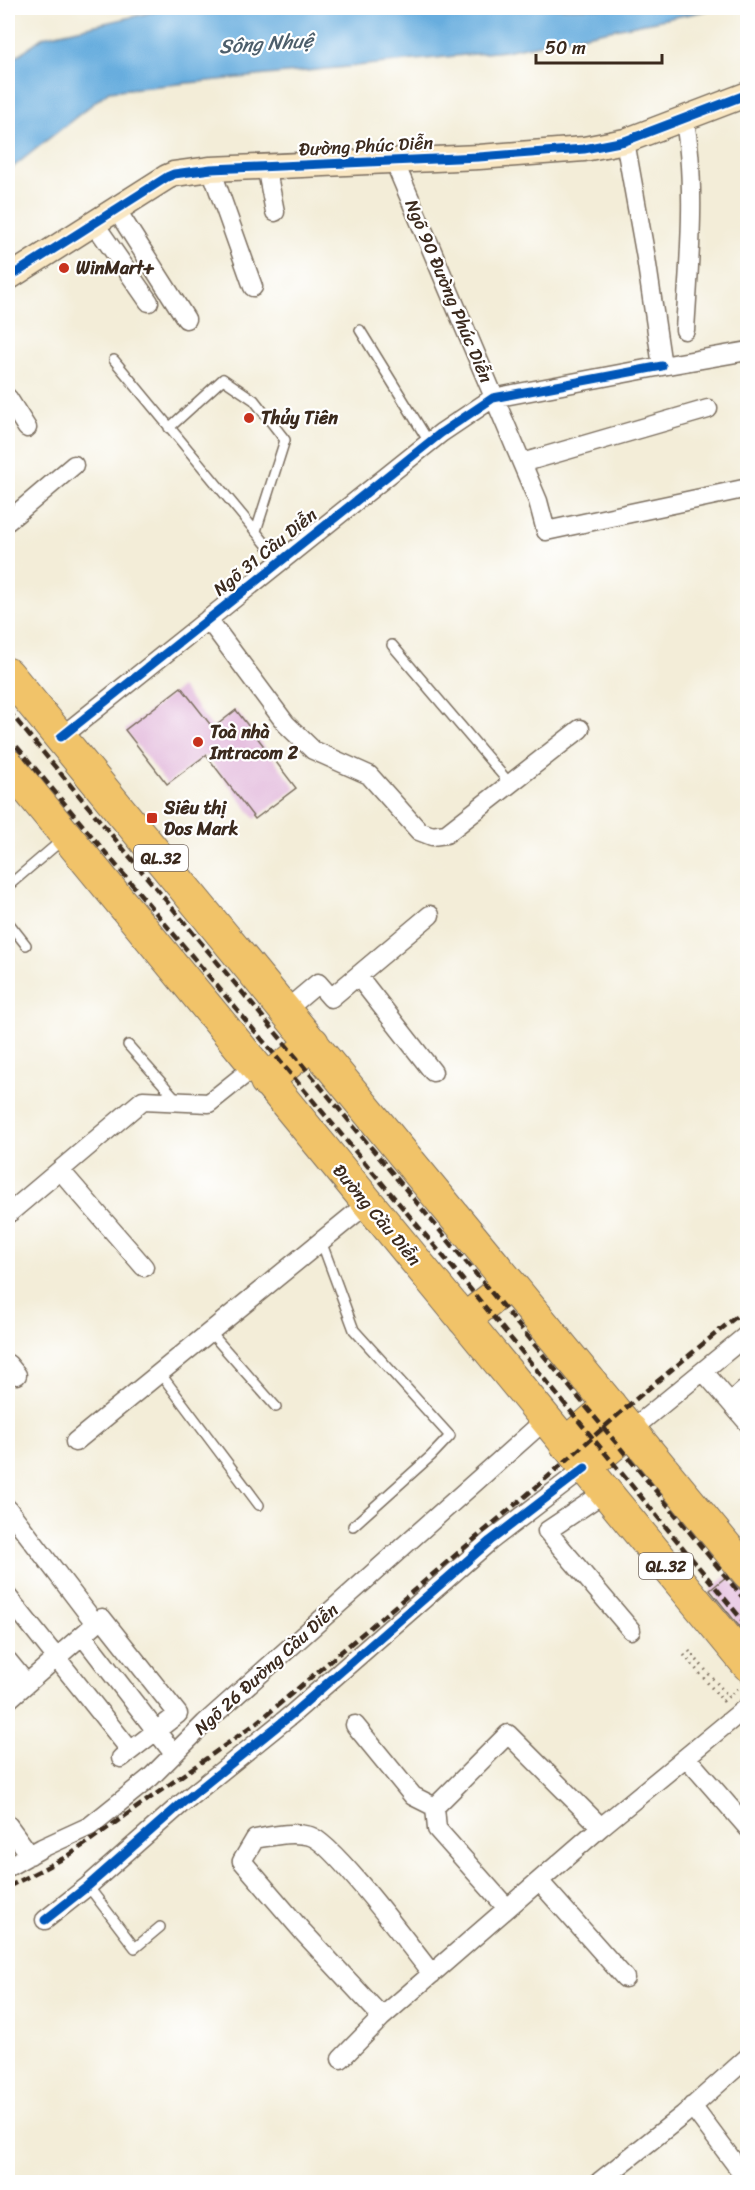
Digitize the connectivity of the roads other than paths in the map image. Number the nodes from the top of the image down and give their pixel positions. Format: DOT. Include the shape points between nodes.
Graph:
graph roads {
  1 [pos="747,94"];
  2 [pos="684,117"];
  3 [pos="624,141"];
  4 [pos="394,161"];
  5 [pos="262,167"];
  6 [pos="207,170"];
  7 [pos="116,209"];
  8 [pos="272,211"];
  9 [pos="94,223"];
  10 [pos="223,238"];
  11 [pos="8,278"];
  12 [pos="253,287"];
  13 [pos="149,302"];
  14 [pos="186,319"];
  15 [pos="360,330"];
  16 [pos="685,330"];
  17 [pos="747,351"];
  18 [pos="114,360"];
  19 [pos="662,366"];
  20 [pos="8,398"];
  21 [pos="493,398"];
  22 [pos="708,409"];
  23 [pos="27,428"];
  24 [pos="169,428"];
  25 [pos="429,442"];
  26 [pos="522,463"];
  27 [pos="74,465"];
  28 [pos="747,488"];
  29 [pos="8,520"];
  30 [pos="256,531"];
  31 [pos="280,561"];
  32 [pos="208,619"];
  33 [pos="392,645"];
  34 [pos="8,674"];
  35 [pos="580,729"];
  36 [pos="61,737"];
  37 [pos="8,765"];
  38 [pos="511,785"];
  39 [pos="66,836"];
  40 [pos="8,886"];
  41 [pos="430,915"];
  42 [pos="8,922"];
  43 [pos="26,945"];
  44 [pos="358,976"];
  45 [pos="286,1010"];
  46 [pos="313,1043"];
  47 [pos="128,1045"];
  48 [pos="433,1072"];
  49 [pos="260,1074"];
  50 [pos="178,1101"];
  51 [pos="60,1170"];
  52 [pos="368,1203"];
  53 [pos="8,1214"];
  54 [pos="321,1241"];
  55 [pos="144,1267"];
  56 [pos="510,1284"];
  57 [pos="464,1320"];
  58 [pos="210,1332"];
  59 [pos="747,1334"];
  60 [pos="703,1371"];
  61 [pos="160,1373"];
  62 [pos="747,1387"];
  63 [pos="731,1402"];
  64 [pos="610,1405"];
  65 [pos="276,1407"];
  66 [pos="545,1420"];
  67 [pos="747,1423"];
  68 [pos="631,1430"];
  69 [pos="75,1442"];
  70 [pos="575,1456"];
  71 [pos="605,1492"];
  72 [pos="259,1505"];
  73 [pos="8,1509"];
  74 [pos="352,1526"];
  75 [pos="747,1573"];
  76 [pos="8,1597"];
  77 [pos="88,1629"];
  78 [pos="631,1630"];
  79 [pos="55,1658"];
  80 [pos="8,1661"];
  81 [pos="747,1665"];
  82 [pos="26,1683"];
  83 [pos="8,1700"];
  84 [pos="747,1706"];
  85 [pos="355,1725"];
  86 [pos="156,1732"];
  87 [pos="174,1754"];
  88 [pos="686,1757"];
  89 [pos="435,1807"];
  90 [pos="8,1825"];
  91 [pos="601,1827"];
  92 [pos="747,1828"];
  93 [pos="30,1855"];
  94 [pos="8,1867"];
  95 [pos="539,1881"];
  96 [pos="88,1886"];
  97 [pos="507,1908"];
  98 [pos="45,1920"];
  99 [pos="160,1927"];
  100 [pos="432,1974"];
  101 [pos="625,1978"];
  102 [pos="382,2017"];
  103 [pos="747,2057"];
  104 [pos="341,2059"];
  105 [pos="692,2106"];
  106 [pos="747,2181"];
  107 [pos="599,2182"];
  1 -- 2 [label="street, Đường Phúc Diễn"];
  2 -- 3 [label="street, Đường Phúc Diễn"];
  2 -- 16 [label="street" via="690,171"];
  3 -- 4 [label="street, Đường Phúc Diễn" via="550,152"];
  3 -- 19 [label="street"];
  4 -- 5 [label="street, Đường Phúc Diễn"];
  4 -- 21 [label="street, Ngõ 90 Đường Phúc Diễn"];
  5 -- 6 [label="street, Đường Phúc Diễn"];
  5 -- 8 [label="street"];
  6 -- 7 [label="street, Đường Phúc Diễn" via="174,174"];
  6 -- 10 [label="street"];
  6 -- 12 [label="street"];
  7 -- 9 [label="street, Đường Phúc Diễn"];
  7 -- 14 [label="street"];
  9 -- 11 [label="street, Đường Phúc Diễn"];
  9 -- 13 [label="street"];
  15 -- 25 [label="lane"];
  17 -- 19 [label="street"];
  18 -- 24 [label="lane"];
  19 -- 21 [label="street"];
  20 -- 23 [label="street"];
  21 -- 25 [label="street, Ngõ 31 Cầu Diễn"];
  21 -- 26 [label="street, Ngõ 90 Đường Phúc Diễn"];
  22 -- 26 [label="street"];
  24 -- 30 [label="lane"];
  24 -- 30 [label="lane" via="223,379 254,400 285,440"];
  25 -- 31 [label="street, Ngõ 31 Cầu Diễn"];
  26 -- 28 [label="street, Ngõ 90 Đường Phúc Diễn" via="546,531"];
  27 -- 29 [label="street"];
  30 -- 31 [label="lane"];
  31 -- 32 [label="street, Ngõ 31 Cầu Diễn"];
  32 -- 36 [label="street, Ngõ 31 Cầu Diễn"];
  32 -- 38 [label="street" via="286,724 313,750 369,775 419,831 432,836 446,834"];
  33 -- 38 [label="lane"];
  34 -- 36 [label="highway, QL.32"];
  35 -- 38 [label="street"];
  36 -- 45 [label="highway, QL.32"];
  37 -- 39 [label="highway, Đường Cầu Diễn / QL.32"];
  39 -- 40 [label="lane"];
  39 -- 49 [label="highway, Đường Cầu Diễn / QL.32"];
  41 -- 44 [label="street"];
  42 -- 43 [label="lane"];
  44 -- 45 [label="street" via="331,999 318,983"];
  44 -- 48 [label="street"];
  45 -- 46 [label="highway, QL.32"];
  46 -- 49 [label="highway"];
  46 -- 56 [label="highway, QL.32"];
  47 -- 50 [label="lane"];
  49 -- 50 [label="street" via="209,1103"];
  49 -- 52 [label="highway, Đường Cầu Diễn / QL.32"];
  50 -- 51 [label="street" via="143,1100"];
  51 -- 53 [label="street"];
  51 -- 55 [label="street"];
  52 -- 54 [label="street"];
  52 -- 57 [label="highway, Đường Cầu Diễn / QL.32"];
  54 -- 58 [label="street"];
  54 -- 74 [label="lane" via="354,1330 450,1436"];
  56 -- 57 [label="highway"];
  56 -- 64 [label="highway, QL.32"];
  57 -- 66 [label="highway, Đường Cầu Diễn / QL.32"];
  58 -- 61 [label="street"];
  58 -- 65 [label="lane"];
  59 -- 60 [label="street"];
  60 -- 63 [label="street"];
  60 -- 68 [label="street"];
  61 -- 69 [label="street"];
  61 -- 72 [label="lane"];
  62 -- 63 [label="street"];
  63 -- 67 [label="street"];
  64 -- 68 [label="highway, QL.32"];
  64 -- 70 [label="highway"];
  66 -- 70 [label="highway, Đường Cầu Diễn / QL.32"];
  66 -- 87 [label="street, Ngõ 26 Đường Cầu Diễn"];
  68 -- 70 [label="highway"];
  68 -- 75 [label="highway, QL.32"];
  70 -- 71 [label="highway, Đường Cầu Diễn / QL.32"];
  70 -- 96 [label="street" via="490,1541"];
  71 -- 78 [label="street" via="547,1531"];
  71 -- 81 [label="highway, Đường Cầu Diễn / QL.32"];
  73 -- 77 [label="street"];
  76 -- 79 [label="street"];
  77 -- 79 [label="street"];
  77 -- 86 [label="street"];
  77 -- 86 [label="street" via="102,1618 178,1714"];
  79 -- 82 [label="street"];
  79 -- 86 [label="street" via="125,1754"];
  80 -- 82 [label="street"];
  82 -- 83 [label="street"];
  84 -- 88 [label="street"];
  85 -- 89 [label="street" via="413,1796"];
  86 -- 87 [label="street"];
  87 -- 93 [label="street, Ngõ 26 Đường Cầu Diễn" via="90,1827"];
  88 -- 91 [label="street"];
  88 -- 92 [label="street"];
  89 -- 91 [label="street" via="508,1734"];
  89 -- 97 [label="street" via="437,1830"];
  90 -- 93 [label="street"];
  91 -- 95 [label="street"];
  93 -- 94 [label="street, Ngõ 26 Đường Cầu Diễn"];
  95 -- 97 [label="street"];
  95 -- 101 [label="street"];
  96 -- 98 [label="street"];
  96 -- 99 [label="lane" via="135,1948"];
  97 -- 100 [label="street"];
  100 -- 102 [label="street"];
  100 -- 102 [label="street" via="337,1857 311,1836 283,1834 255,1839 242,1861"];
  102 -- 104 [label="street"];
  103 -- 105 [label="street"];
  105 -- 106 [label="street"];
  105 -- 107 [label="street"];
}
